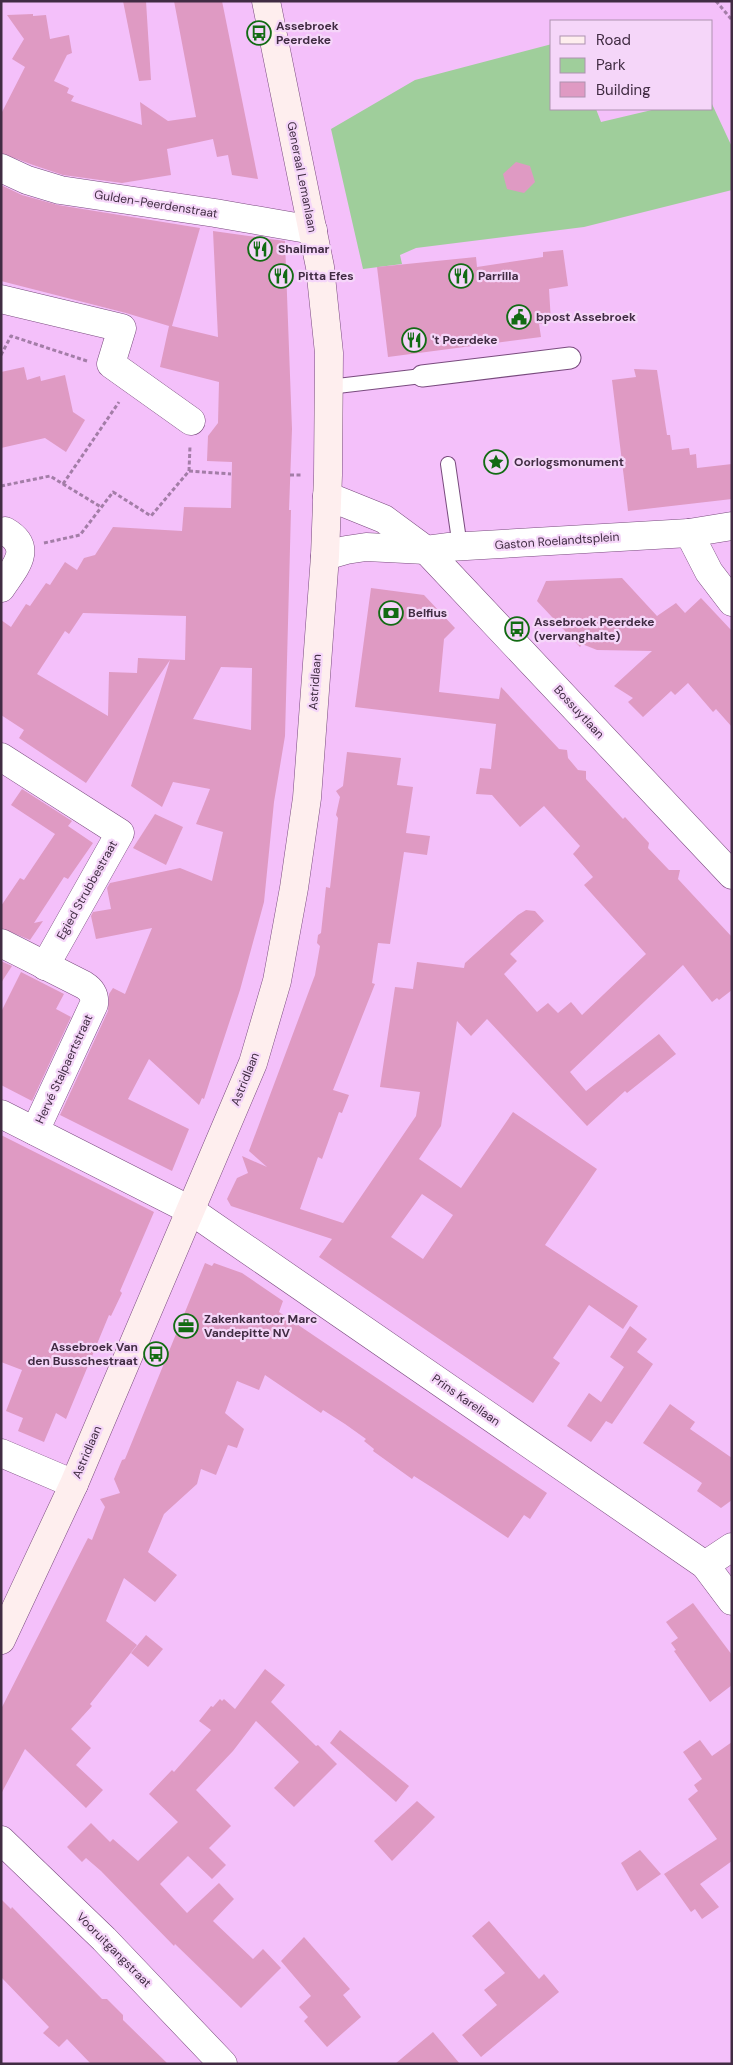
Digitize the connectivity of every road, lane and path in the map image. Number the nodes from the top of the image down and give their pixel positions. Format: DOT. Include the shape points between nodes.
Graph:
graph roads {
  1 [pos="266,1"];
  2 [pos="716,1"];
  3 [pos="732,20"];
  4 [pos="1,168"];
  5 [pos="313,230"];
  6 [pos="1,299"];
  7 [pos="1,355"];
  8 [pos="570,358"];
  9 [pos="96,364"];
  10 [pos="422,376"];
  11 [pos="134,380"];
  12 [pos="329,387"];
  13 [pos="191,421"];
  14 [pos="448,464"];
  15 [pos="232,474"];
  16 [pos="63,484"];
  17 [pos="328,485"];
  18 [pos="1,486"];
  19 [pos="101,507"];
  20 [pos="732,526"];
  21 [pos="689,532"];
  22 [pos="11,540"];
  23 [pos="460,547"];
  24 [pos="426,550"];
  25 [pos="325,556"];
  26 [pos="1,588"];
  27 [pos="732,602"];
  28 [pos="1,758"];
  29 [pos="732,876"];
  30 [pos="1,944"];
  31 [pos="45,966"];
  32 [pos="1,1114"];
  33 [pos="35,1131"];
  34 [pos="190,1210"];
  35 [pos="1,1453"];
  36 [pos="74,1484"];
  37 [pos="732,1547"];
  38 [pos="705,1565"];
  39 [pos="732,1601"];
  40 [pos="1,1640"];
  41 [pos="1,1840"];
  42 [pos="223,2064"];
  1 -- 5 [label="main road, Generaal Lemanlaan"];
  2 -- 3 [label="path"];
  4 -- 5 [label="street, Gulden-Peerdenstraat" via="60,190"];
  5 -- 12 [label="main road, Generaal Lemanlaan" via="329,353"];
  6 -- 11 [label="street" via="122,328 111,364"];
  7 -- 9 [label="path" via="11,336"];
  8 -- 10 [label="street"];
  10 -- 12 [label="lane"];
  11 -- 13 [label="street"];
  11 -- 16 [label="path"];
  12 -- 17 [label="main road, Generaal Lemanlaan"];
  14 -- 23 [label="lane"];
  15 -- 19 [label="path" via="189,471 151,516 113,492"];
  16 -- 18 [label="path" via="50,476"];
  16 -- 19 [label="path"];
  17 -- 24 [label="street, Bossuytlaan" via="384,519"];
  17 -- 25 [label="main road, Astridlaan"];
  19 -- 22 [label="path" via="80,535"];
  20 -- 21 [label="street, Gaston Roelandtsplein"];
  21 -- 23 [label="street, Gaston Roelandtsplein"];
  21 -- 27 [label="street" via="709,572"];
  22 -- 26 [label="street" via="20,558"];
  23 -- 24 [label="street, Gaston Roelandtsplein"];
  24 -- 25 [label="street" via="366,547"];
  24 -- 29 [label="street, Bossuytlaan"];
  25 -- 34 [label="main road, Astridlaan" via="307,798 277,981 253,1063"];
  28 -- 31 [label="street, Egied Strubbestraat" via="120,833"];
  30 -- 31 [label="street, Hervé Stalpaertstraat"];
  31 -- 33 [label="street, Hervé Stalpaertstraat" via="90,988 95,999"];
  32 -- 33 [label="street, Prins Karellaan"];
  33 -- 34 [label="street, Prins Karellaan"];
  34 -- 36 [label="main road, Astridlaan"];
  34 -- 38 [label="street, Prins Karellaan"];
  35 -- 36 [label="street"];
  36 -- 40 [label="main road, Astridlaan"];
  37 -- 38 [label="street"];
  38 -- 39 [label="street, Prins Karellaan"];
  41 -- 42 [label="street, Vooruitgangstraat" via="104,1939"];
}
